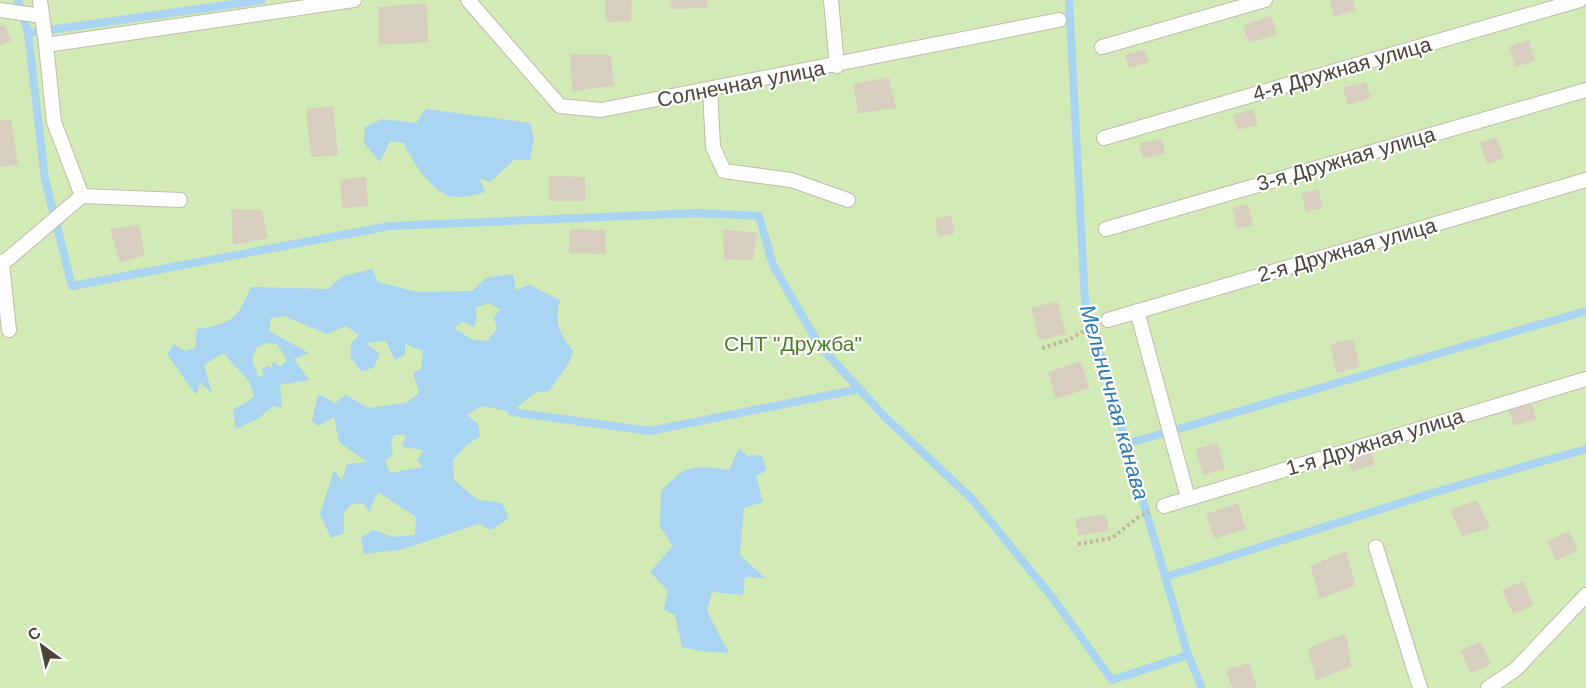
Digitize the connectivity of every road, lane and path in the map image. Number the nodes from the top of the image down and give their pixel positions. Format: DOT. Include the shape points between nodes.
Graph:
graph roads {
  1 [pos="40,0"];
  2 [pos="354,0"];
  3 [pos="468,0"];
  4 [pos="831,0"];
  5 [pos="1265,0"];
  6 [pos="1580,0"];
  7 [pos="0,10"];
  8 [pos="42,16"];
  9 [pos="1059,20"];
  10 [pos="46,45"];
  11 [pos="1102,47"];
  12 [pos="837,66"];
  13 [pos="710,90"];
  14 [pos="1586,90"];
  15 [pos="1104,138"];
  16 [pos="1586,180"];
  17 [pos="82,196"];
  18 [pos="180,200"];
  19 [pos="848,200"];
  20 [pos="1106,229"];
  21 [pos="1,263"];
  22 [pos="1137,311"];
  23 [pos="1108,320"];
  24 [pos="9,330"];
  25 [pos="1042,348"];
  26 [pos="1586,379"];
  27 [pos="1188,498"];
  28 [pos="1164,506"];
  29 [pos="1078,544"];
  30 [pos="1376,547"];
  31 [pos="1586,595"];
  32 [pos="1420,688"];
  33 [pos="1488,688"];
  1 -- 8 [label="lane"];
  2 -- 10 [label="lane"];
  3 -- 13 [label="lane, Солнечная улица" via="560,106 601,110"];
  4 -- 12 [label="lane"];
  5 -- 11 [label="lane"];
  6 -- 15 [label="lane, 4-я Дружная улица"];
  7 -- 8 [label="lane"];
  8 -- 10 [label="lane"];
  9 -- 12 [label="lane, Солнечная улица"];
  10 -- 17 [label="lane" via="54,122"];
  12 -- 13 [label="lane, Солнечная улица"];
  13 -- 19 [label="lane" via="712,147 724,171 791,180"];
  14 -- 20 [label="lane, 3-я Дружная улица"];
  16 -- 22 [label="lane, 2-я Дружная улица"];
  17 -- 18 [label="lane"];
  17 -- 21 [label="lane"];
  21 -- 24 [label="lane"];
  22 -- 23 [label="lane, 2-я Дружная улица"];
  22 -- 27 [label="lane"];
  23 -- 25 [label="path"];
  26 -- 27 [label="lane, 1-я Дружная улица"];
  27 -- 28 [label="lane, 1-я Дружная улица"];
  28 -- 29 [label="path" via="1137,518 1112,538"];
  30 -- 32 [label="lane"];
  31 -- 33 [label="lane" via="1516,669"];
}
